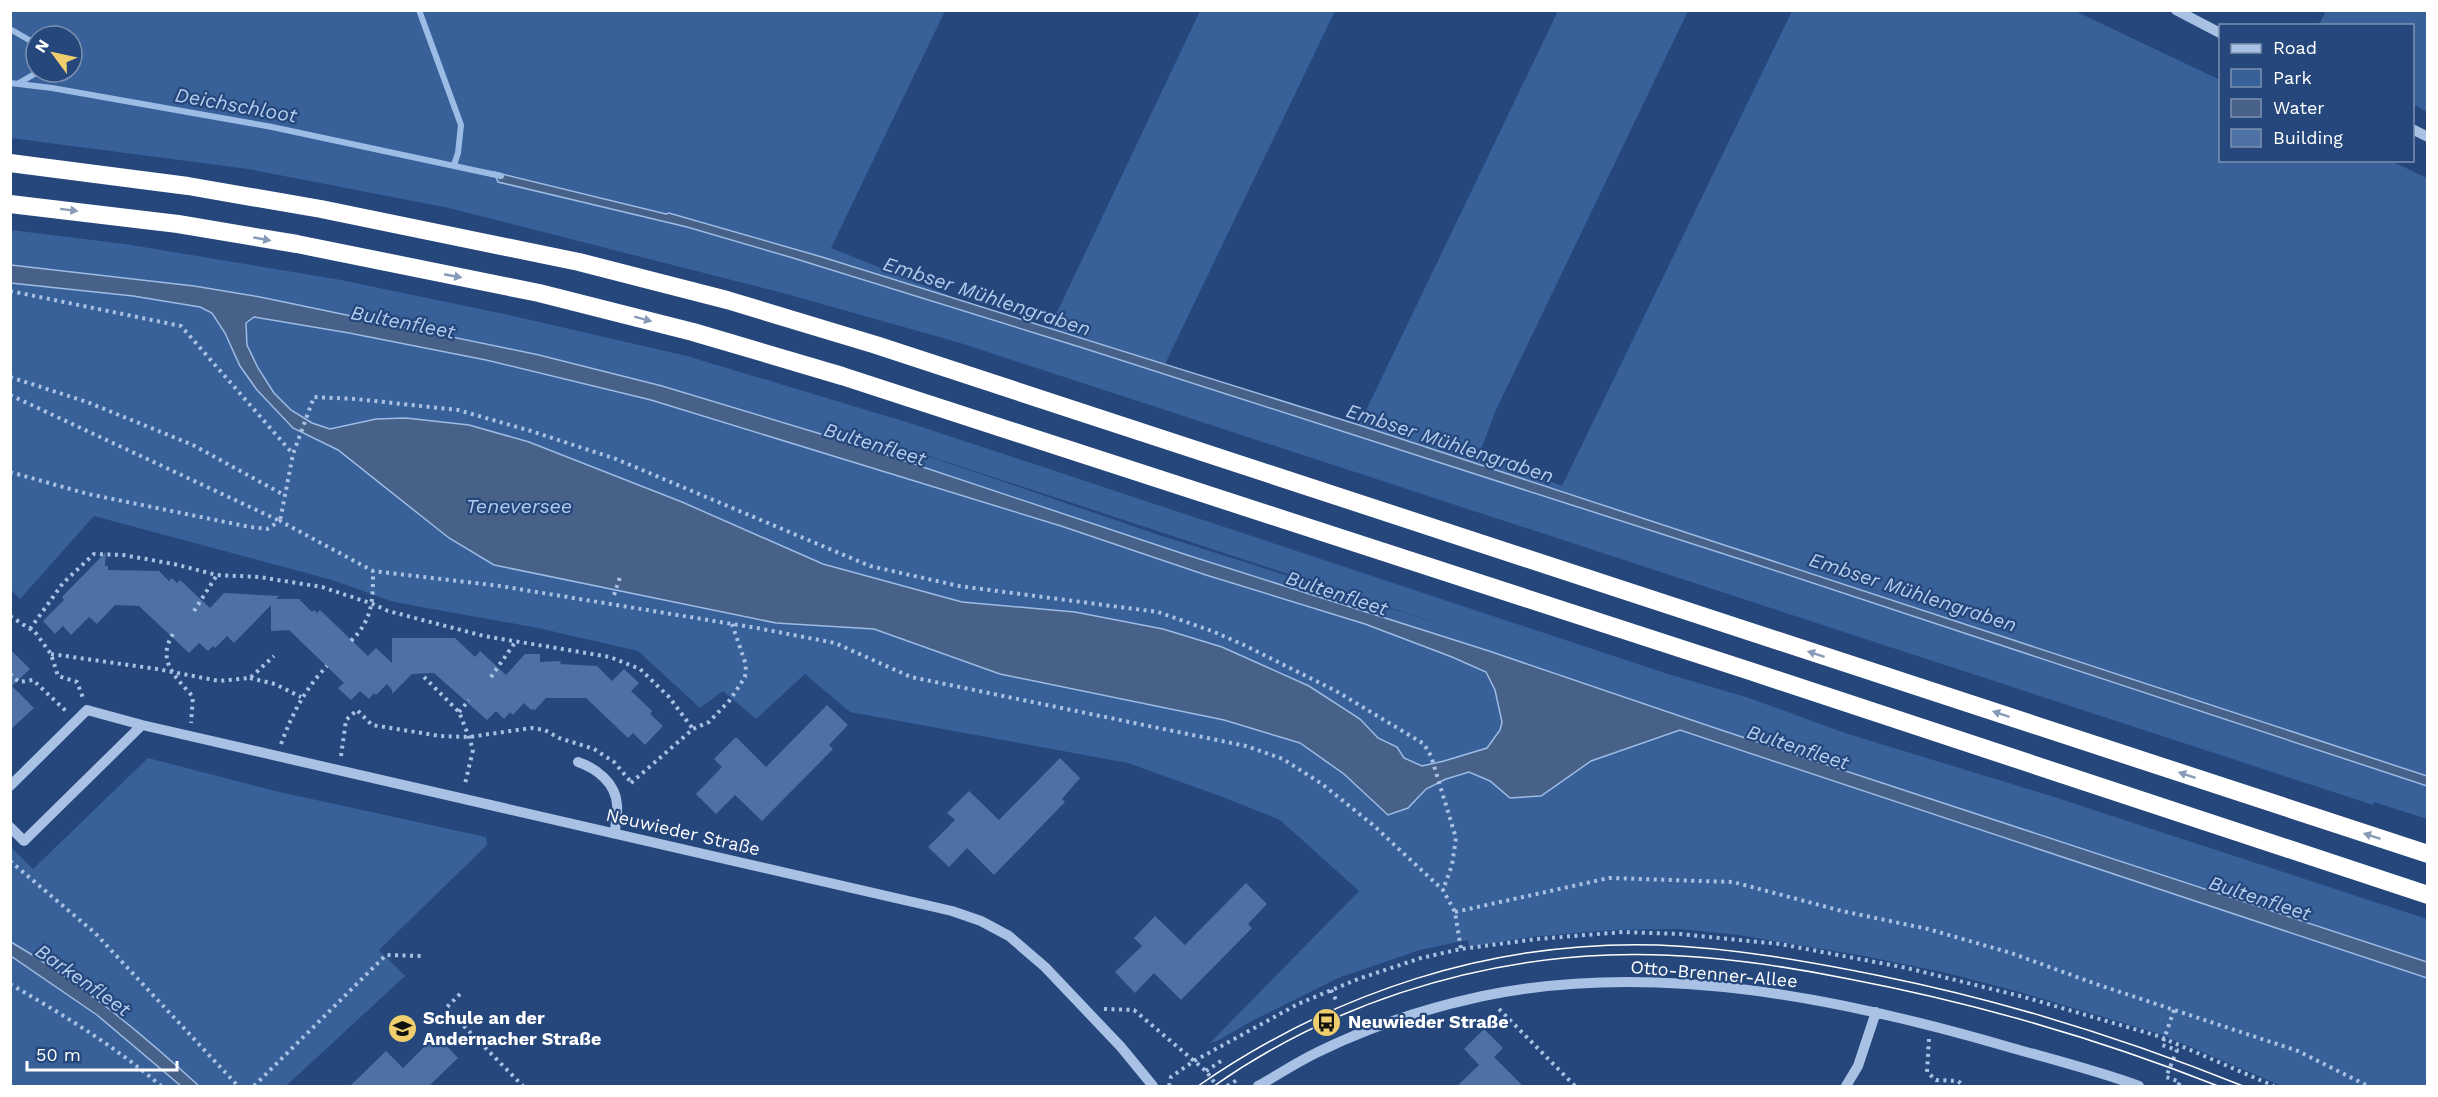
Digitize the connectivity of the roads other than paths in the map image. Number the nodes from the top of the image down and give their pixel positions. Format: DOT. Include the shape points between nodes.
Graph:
graph roads {
  1 [pos="2176,10"];
  2 [pos="2219,32"];
  3 [pos="10,163"];
  4 [pos="10,204"];
  5 [pos="142,725"];
  6 [pos="578,762"];
  7 [pos="10,786"];
  8 [pos="10,827"];
  9 [pos="615,833"];
  10 [pos="2427,854"];
  11 [pos="2427,895"];
  12 [pos="1876,1012"];
  13 [pos="1153,1086"];
  14 [pos="1258,1086"];
  15 [pos="1846,1086"];
  16 [pos="2139,1086"];
  1 -- 2 [label="street"];
  10 -- 3 [label="highway, one-way" via="910,356 727,300 579,262 321,209 188,186"];
  4 -- 11 [label="highway, one-way" via="178,224 297,244 539,293 693,332 854,380 1742,668"];
  5 -- 7 [label="street, Neuwieder Straße" via="87,710"];
  5 -- 8 [label="street" via="24,841"];
  5 -- 9 [label="street, Neuwieder Straße"];
  6 -- 9 [label="street" via="594,767 610,784 618,803"];
  9 -- 13 [label="street, Neuwieder Straße" via="952,910 981,921 1009,936 1045,967"];
  12 -- 14 [label="street, Otto-Brenner-Allee" via="1763,993 1650,982 1572,983 1486,996 1418,1013 1318,1052"];
  12 -- 15 [label="street" via="1858,1066"];
  12 -- 16 [label="street, Otto-Brenner-Allee"];
}
